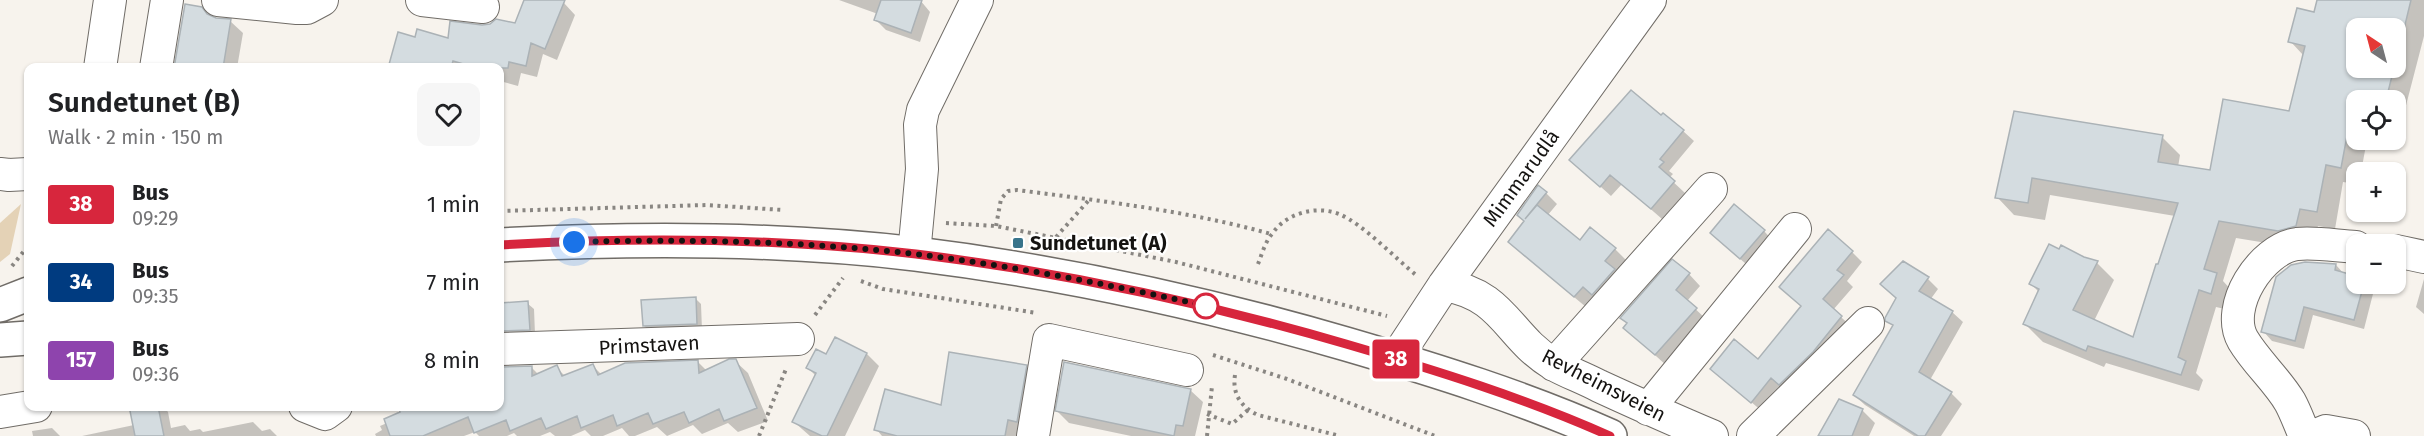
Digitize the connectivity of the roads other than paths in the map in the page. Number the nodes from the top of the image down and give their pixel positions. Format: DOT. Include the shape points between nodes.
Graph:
graph roads {
  1 [pos="110,0"];
  2 [pos="167,0"];
  3 [pos="218,0"];
  4 [pos="322,0"];
  5 [pos="422,0"];
  6 [pos="977,0"];
  7 [pos="1650,0"];
  8 [pos="483,7"];
  9 [pos="101,63"];
  10 [pos="157,63"];
  11 [pos="1711,189"];
  12 [pos="1795,229"];
  13 [pos="504,245"];
  14 [pos="2346,246"];
  15 [pos="2406,253"];
  16 [pos="914,254"];
  17 [pos="2424,257"];
  18 [pos="1433,283"];
  19 [pos="24,296"];
  20 [pos="0,305"];
  21 [pos="1868,323"];
  22 [pos="24,338"];
  23 [pos="798,339"];
  24 [pos="0,340"];
  25 [pos="504,350"];
  26 [pos="1396,358"];
  27 [pos="1554,365"];
  28 [pos="1205,367"];
  29 [pos="24,408"];
  30 [pos="1648,409"];
  31 [pos="0,412"];
  32 [pos="1033,436"];
  33 [pos="1610,436"];
  34 [pos="1712,436"];
  35 [pos="1753,436"];
  36 [pos="2305,436"];
  37 [pos="2314,436"];
  38 [pos="2354,436"];
  1 -- 9 [label="street"];
  2 -- 10 [label="street"];
  3 -- 4 [label="street" via="297,9"];
  5 -- 8 [label="street"];
  6 -- 16 [label="street" via="923,110"];
  7 -- 18 [label="street, Mimmarudlå"];
  11 -- 27 [label="street"];
  12 -- 30 [label="street"];
  13 -- 16 [label="main road" via="703,241"];
  14 -- 36 [label="street" via="2296,244 2278,250 2250,282 2239,302 2237,321 2243,339 2290,402"];
  15 -- 17 [label="street"];
  16 -- 26 [label="main road" via="1024,270 1186,302 1266,320"];
  18 -- 26 [label="street, Mimmarudlå"];
  18 -- 27 [label="street, Revheimsveien" via="1470,291 1492,304 1525,341"];
  19 -- 20 [label="main road"];
  21 -- 35 [label="street"];
  22 -- 24 [label="main road"];
  23 -- 25 [label="street, Primstaven"];
  26 -- 33 [label="main road" via="1478,384"];
  27 -- 30 [label="street, Revheimsveien"];
  28 -- 32 [label="street" via="1049,340"];
  29 -- 31 [label="street"];
  30 -- 34 [label="street, Revheimsveien"];
  37 -- 38 [label="street" via="2326,431"];
}
